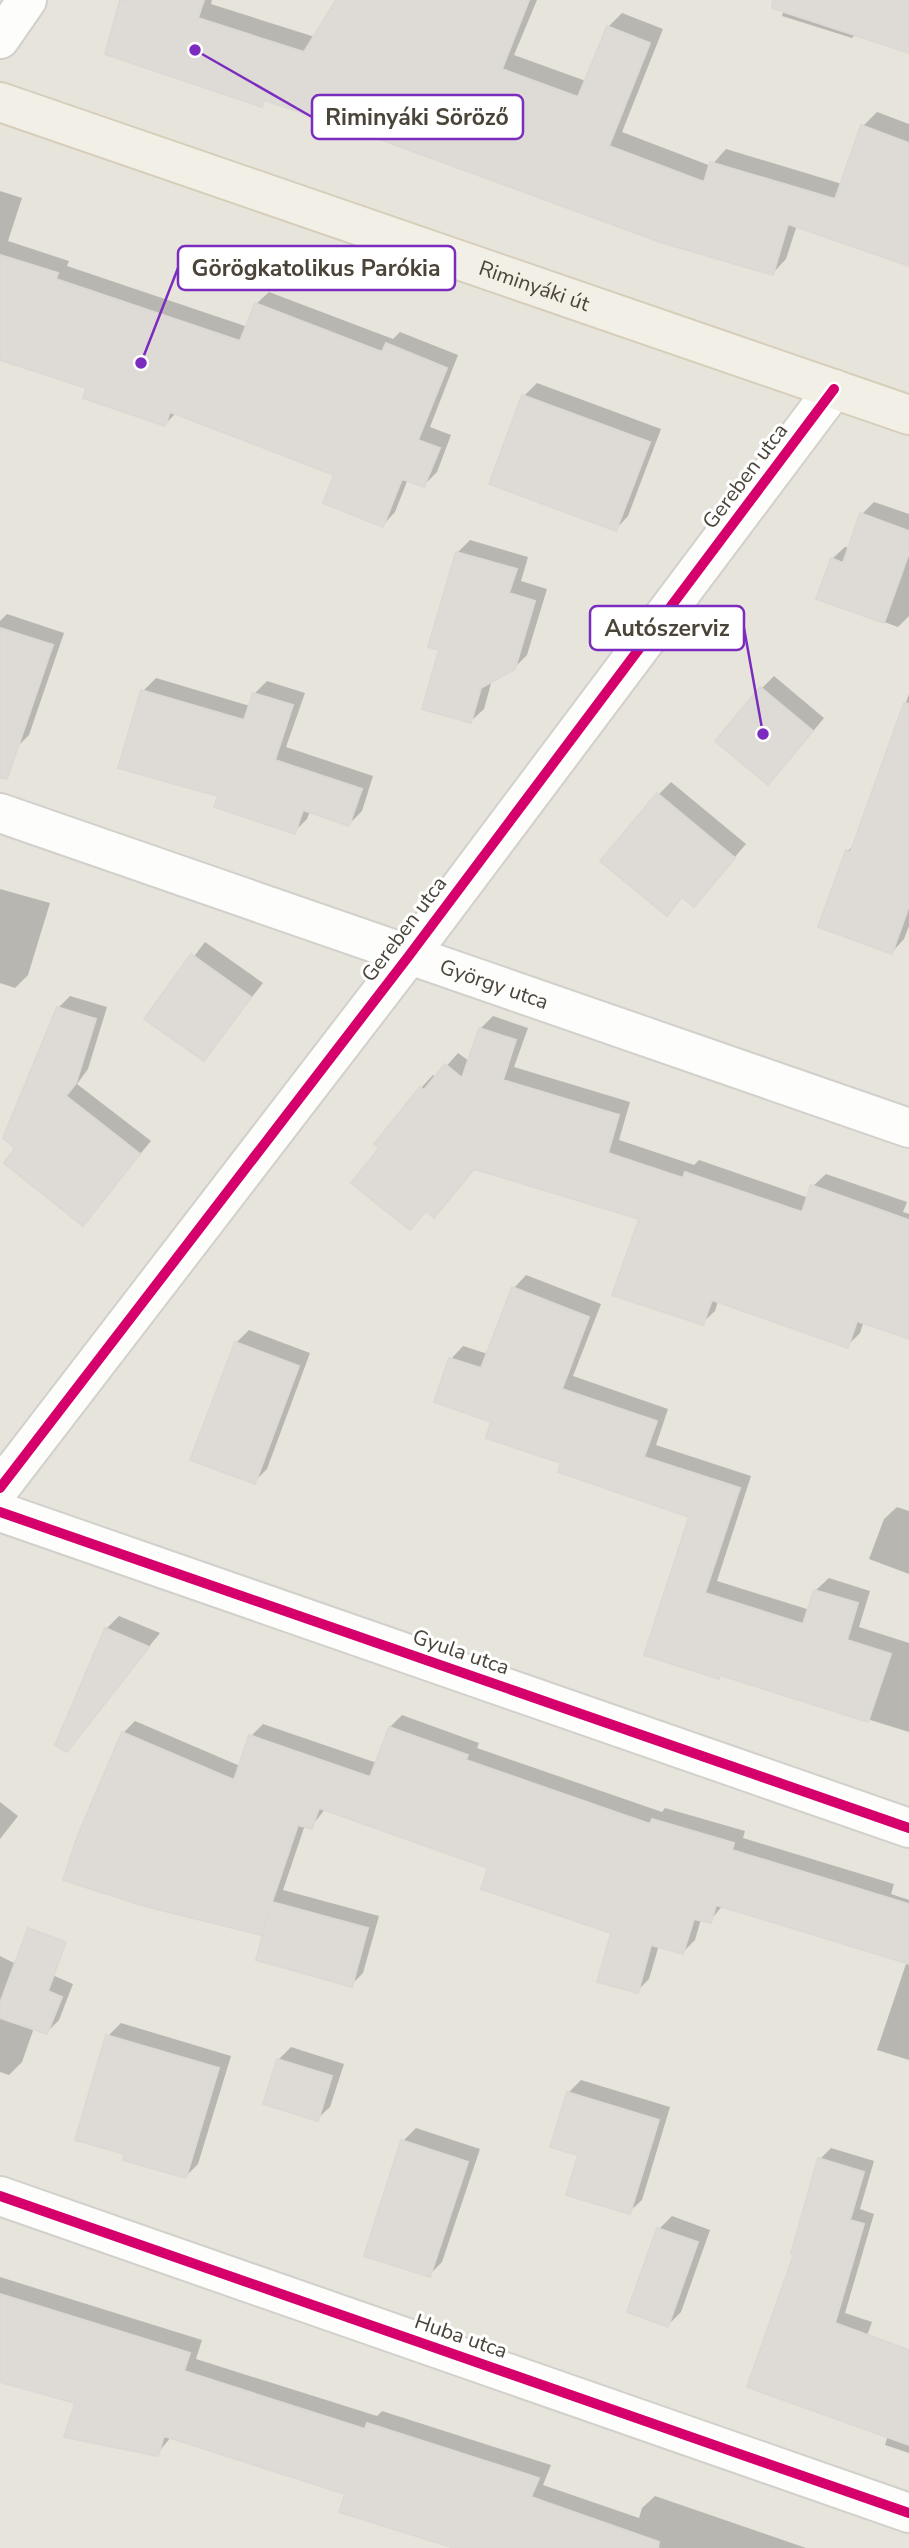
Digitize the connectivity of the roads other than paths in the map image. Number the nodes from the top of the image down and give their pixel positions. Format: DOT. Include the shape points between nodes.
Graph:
graph roads {
  1 [pos="27,0"];
  2 [pos="0,39"];
  3 [pos="0,102"];
  4 [pos="834,389"];
  5 [pos="909,415"];
  6 [pos="0,813"];
  7 [pos="408,957"];
  8 [pos="909,1128"];
  9 [pos="0,1488"];
  10 [pos="0,1512"];
  11 [pos="909,1828"];
  12 [pos="0,2196"];
  13 [pos="909,2513"];
  1 -- 2 [label="street"];
  3 -- 4 [label="main road, Riminyáki út"];
  4 -- 5 [label="main road, Riminyáki út"];
  4 -- 7 [label="street, Gereben utca"];
  6 -- 7 [label="street, György utca"];
  7 -- 8 [label="street, György utca"];
  7 -- 9 [label="street, Gereben utca"];
  10 -- 11 [label="street, Gyula utca"];
  12 -- 13 [label="street, Huba utca"];
}
